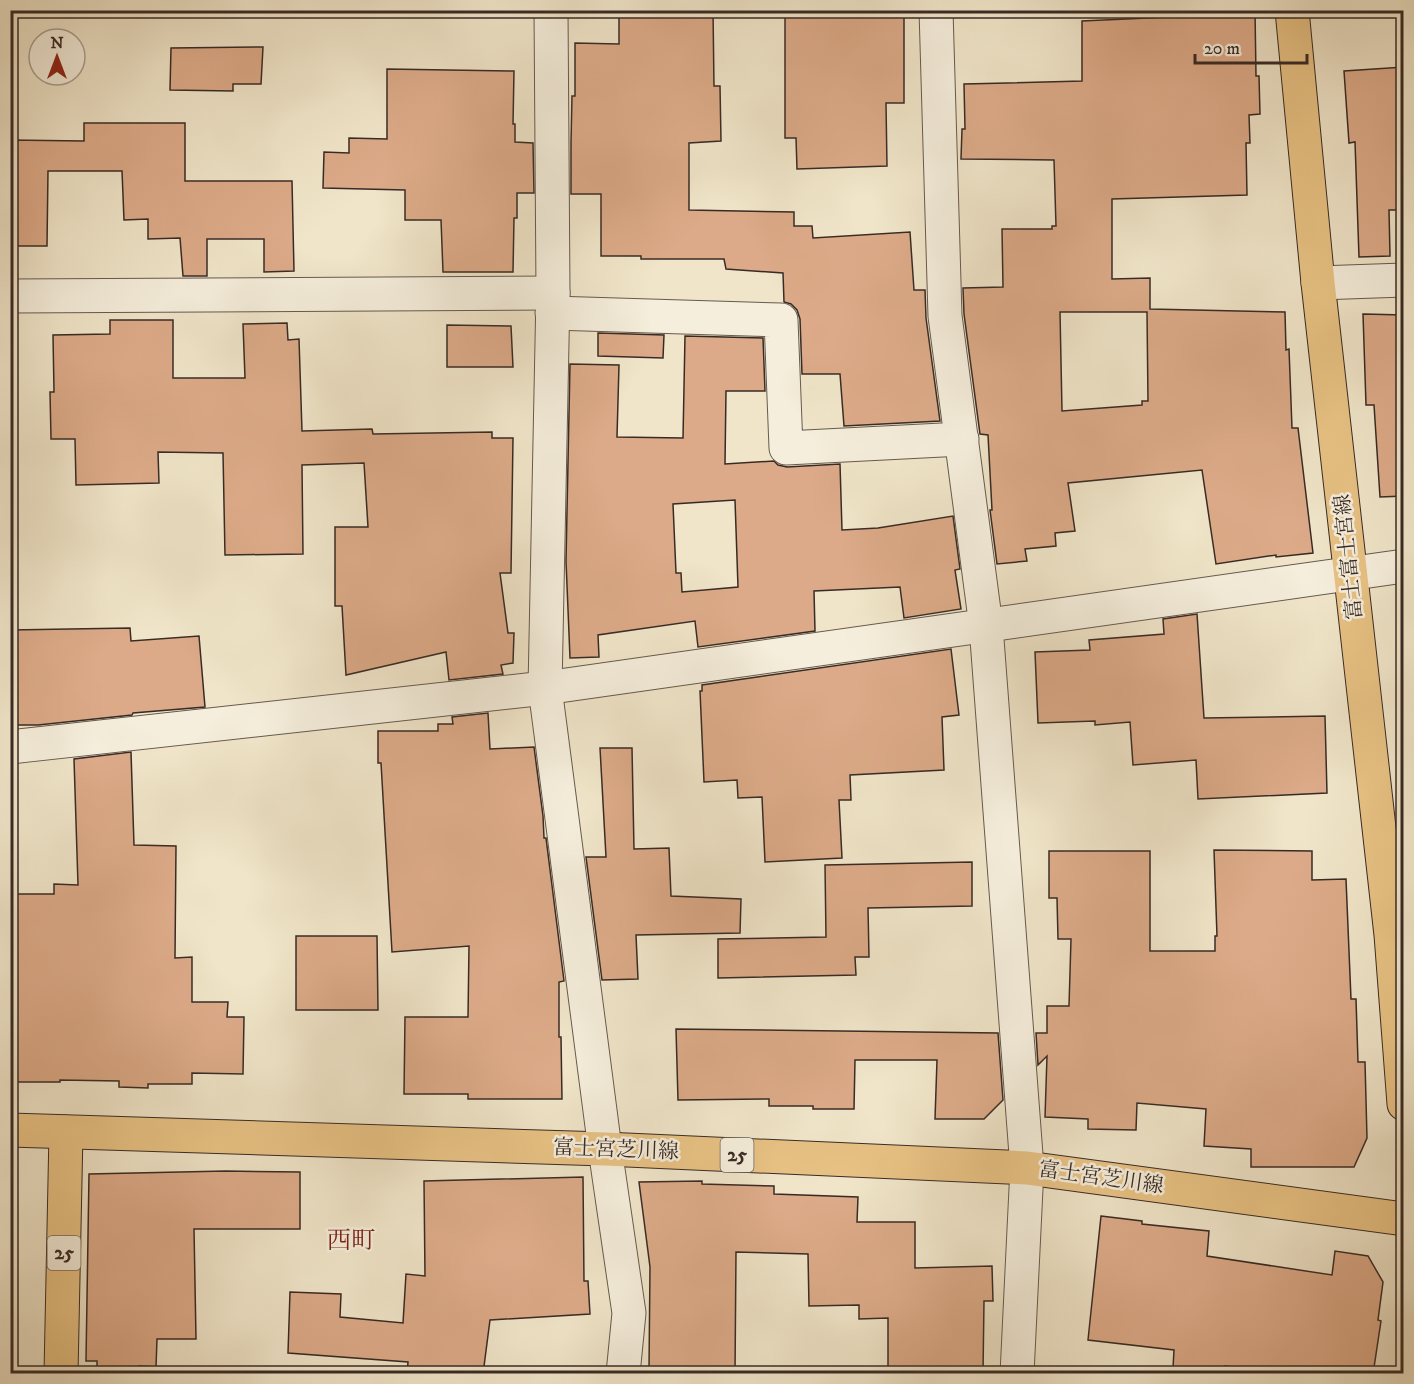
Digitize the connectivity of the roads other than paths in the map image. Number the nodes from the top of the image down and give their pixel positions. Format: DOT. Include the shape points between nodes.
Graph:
graph roads {
  1 [pos="551,10"];
  2 [pos="936,10"];
  3 [pos="1292,10"];
  4 [pos="1404,280"];
  5 [pos="1318,283"];
  6 [pos="10,296"];
  7 [pos="553,303"];
  8 [pos="962,439"];
  9 [pos="1404,566"];
  10 [pos="1351,574"];
  11 [pos="986,626"];
  12 [pos="545,688"];
  13 [pos="10,747"];
  14 [pos="1397,935"];
  15 [pos="1404,1104"];
  16 [pos="10,1130"];
  17 [pos="66,1132"];
  18 [pos="605,1149"];
  19 [pos="1027,1168"];
  20 [pos="1404,1219"];
  21 [pos="61,1374"];
  22 [pos="623,1374"];
  23 [pos="1017,1374"];
  1 -- 7 [label="street"];
  2 -- 8 [label="street" via="945,316"];
  3 -- 5 [label="main road, 富士富士宮線"];
  4 -- 5 [label="street"];
  5 -- 10 [label="main road, 富士富士宮線"];
  6 -- 7 [label="street"];
  7 -- 8 [label="street" via="781,320 786,448"];
  7 -- 12 [label="street"];
  8 -- 11 [label="street"];
  9 -- 10 [label="street"];
  10 -- 11 [label="street"];
  10 -- 14 [label="main road, 富士富士宮線"];
  11 -- 12 [label="street"];
  11 -- 19 [label="street"];
  12 -- 13 [label="street"];
  12 -- 18 [label="street"];
  14 -- 15 [label="main road, 富士富士宮線"];
  16 -- 17 [label="main road, 富士宮芝川線"];
  17 -- 18 [label="main road, 富士宮芝川線 / 25"];
  17 -- 21 [label="main road, 25"];
  18 -- 19 [label="main road, 富士宮芝川線 / 25"];
  18 -- 22 [label="street" via="629,1313"];
  19 -- 20 [label="main road, 富士宮芝川線 / 25"];
  19 -- 23 [label="street"];
}
